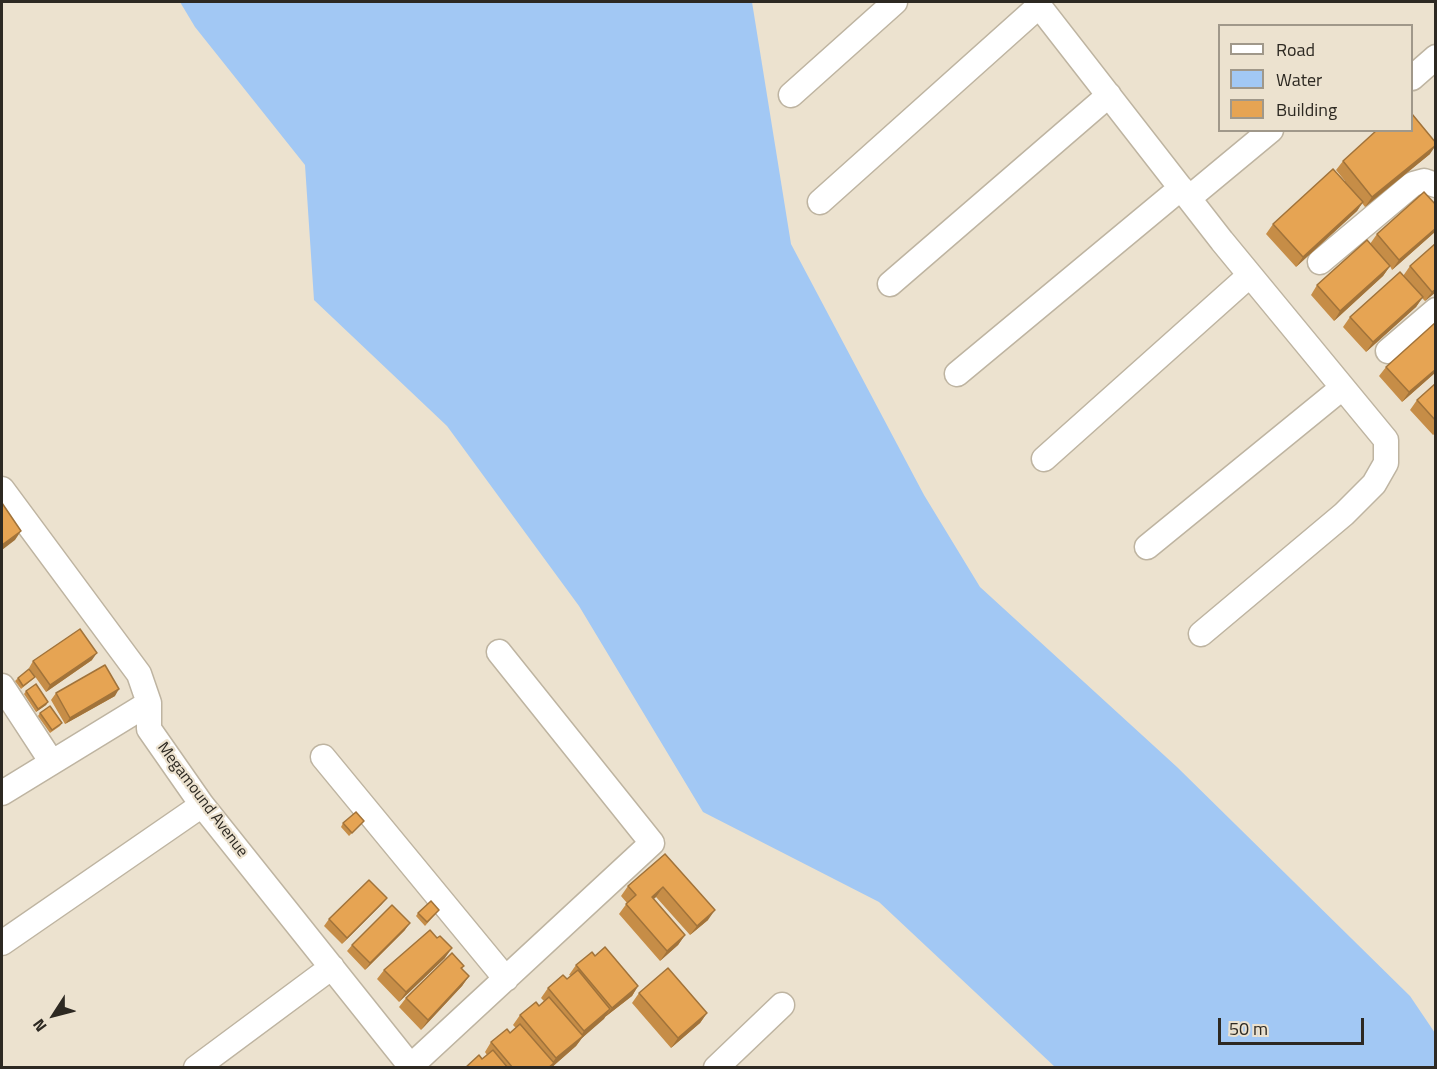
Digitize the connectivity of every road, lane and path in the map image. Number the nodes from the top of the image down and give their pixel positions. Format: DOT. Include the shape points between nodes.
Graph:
graph roads {
  1 [pos="895,2"];
  2 [pos="1037,4"];
  3 [pos="1436,57"];
  4 [pos="1413,77"];
  5 [pos="791,95"];
  6 [pos="1109,95"];
  7 [pos="1268,132"];
  8 [pos="1436,185"];
  9 [pos="1185,193"];
  10 [pos="820,202"];
  11 [pos="1320,262"];
  12 [pos="1250,275"];
  13 [pos="890,284"];
  14 [pos="1436,310"];
  15 [pos="1388,351"];
  16 [pos="957,374"];
  17 [pos="1342,388"];
  18 [pos="1044,459"];
  19 [pos="2,489"];
  20 [pos="1147,547"];
  21 [pos="1202,634"];
  22 [pos="499,652"];
  23 [pos="2,686"];
  24 [pos="149,703"];
  25 [pos="323,757"];
  26 [pos="51,760"];
  27 [pos="2,793"];
  28 [pos="202,805"];
  29 [pos="2,943"];
  30 [pos="332,967"];
  31 [pos="506,979"];
  32 [pos="782,1005"];
  33 [pos="412,1067"];
  34 [pos="196,1068"];
  35 [pos="716,1068"];
  1 -- 5 [label="street"];
  2 -- 6 [label="street"];
  2 -- 10 [label="street"];
  3 -- 4 [label="street"];
  6 -- 9 [label="street"];
  6 -- 13 [label="street"];
  7 -- 9 [label="street"];
  8 -- 11 [label="street" via="1424,181 1413,184"];
  9 -- 12 [label="street"];
  9 -- 16 [label="street"];
  12 -- 17 [label="street"];
  12 -- 18 [label="street"];
  14 -- 15 [label="street"];
  17 -- 20 [label="street"];
  17 -- 21 [label="street" via="1386,440 1386,463 1374,484 1344,514"];
  19 -- 24 [label="street, Megamound Avenue" via="139,674"];
  22 -- 31 [label="street" via="652,843"];
  23 -- 26 [label="street"];
  24 -- 26 [label="street"];
  24 -- 28 [label="street, Megamound Avenue" via="149,729"];
  25 -- 31 [label="street"];
  26 -- 27 [label="street"];
  28 -- 29 [label="street"];
  28 -- 30 [label="street, Megamound Avenue"];
  30 -- 33 [label="street, Megamound Avenue"];
  30 -- 34 [label="street"];
  31 -- 33 [label="street"];
  32 -- 35 [label="street"];
}
